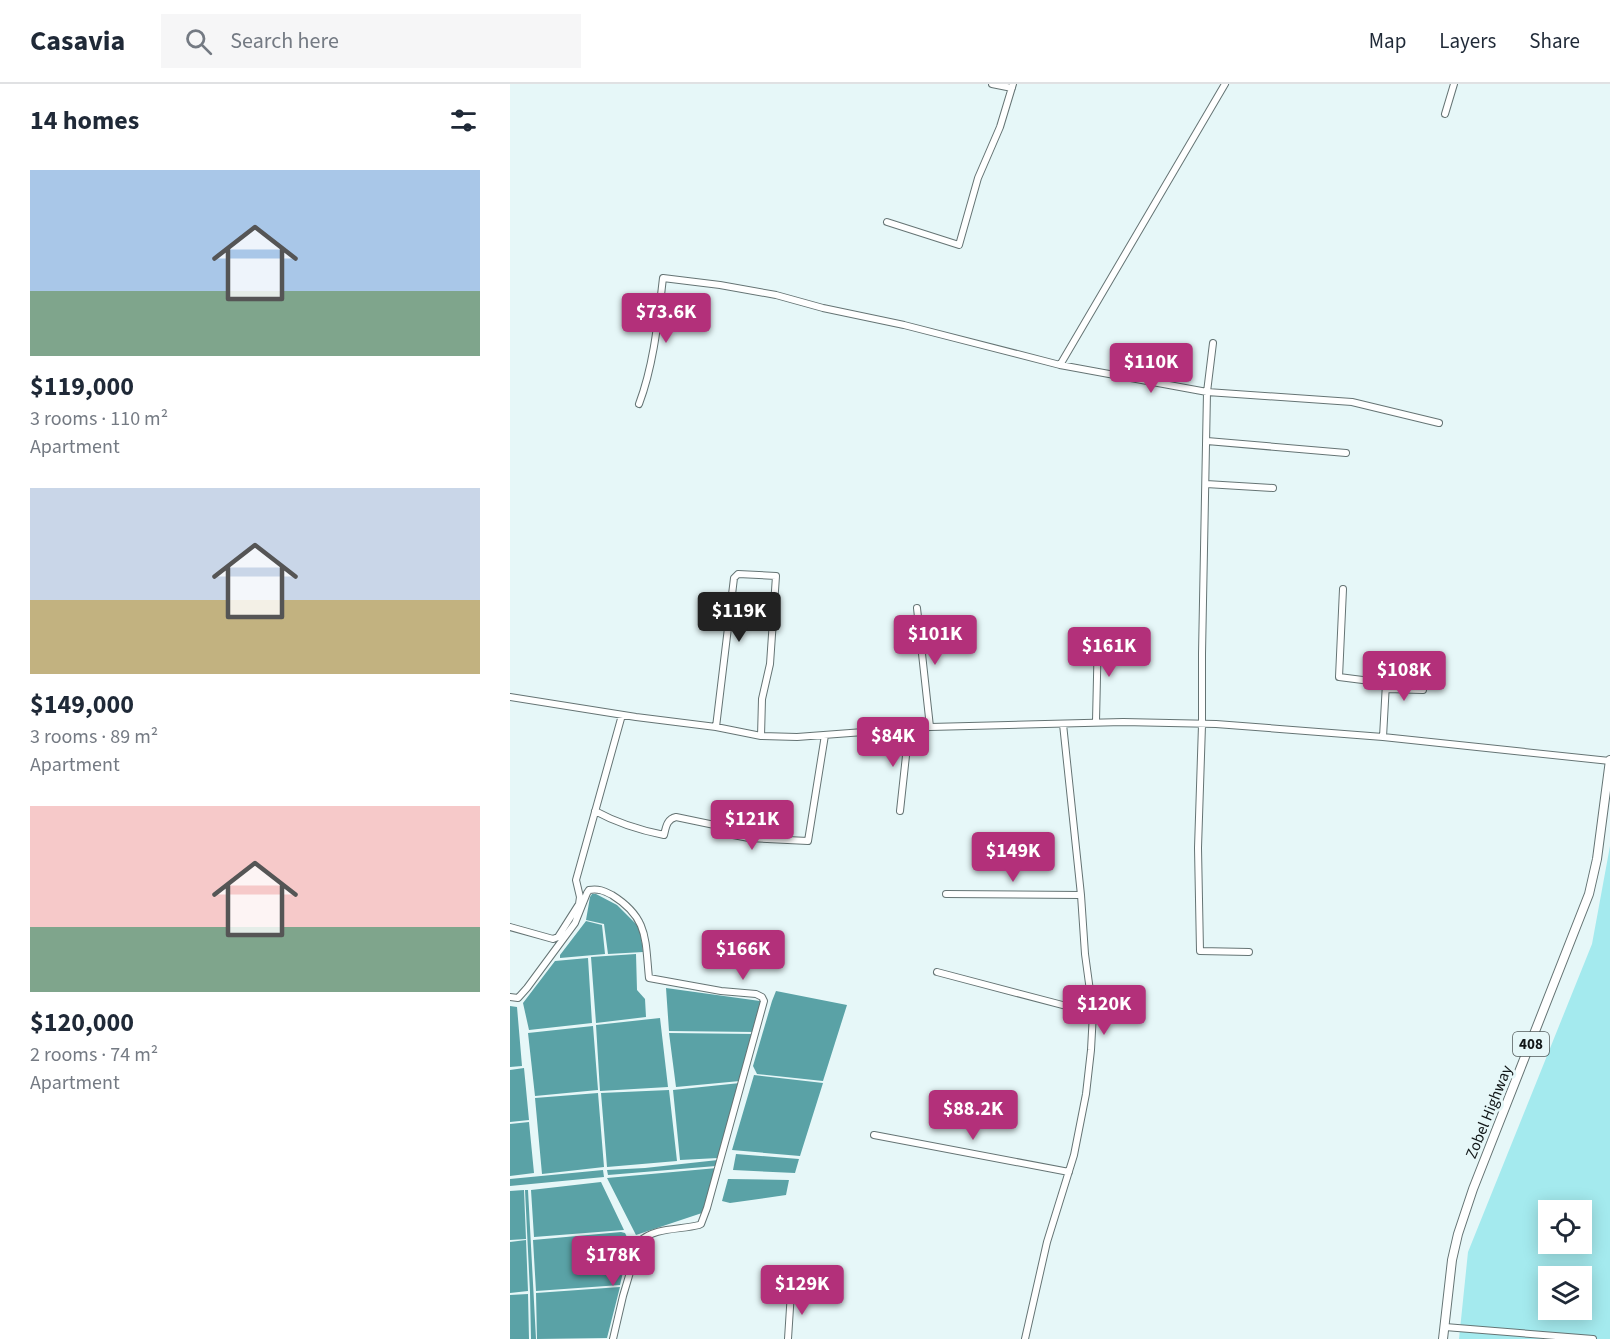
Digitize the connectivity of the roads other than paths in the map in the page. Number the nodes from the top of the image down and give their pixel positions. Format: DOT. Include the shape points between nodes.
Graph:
graph roads {
  1 [pos="992,84"];
  2 [pos="1225,84"];
  3 [pos="1454,84"];
  4 [pos="1012,86"];
  5 [pos="1445,114"];
  6 [pos="887,222"];
  7 [pos="1214,343"];
  8 [pos="1060,365"];
  9 [pos="1208,392"];
  10 [pos="639,404"];
  11 [pos="1439,423"];
  12 [pos="1207,441"];
  13 [pos="1346,453"];
  14 [pos="1206,484"];
  15 [pos="1273,488"];
  16 [pos="1343,589"];
  17 [pos="917,608"];
  18 [pos="1098,633"];
  19 [pos="1386,689"];
  20 [pos="1423,690"];
  21 [pos="510,697"];
  22 [pos="622,715"];
  23 [pos="1096,721"];
  24 [pos="1063,724"];
  25 [pos="1202,725"];
  26 [pos="716,727"];
  27 [pos="930,727"];
  28 [pos="909,728"];
  29 [pos="825,735"];
  30 [pos="761,736"];
  31 [pos="1383,736"];
  32 [pos="1610,760"];
  33 [pos="595,811"];
  34 [pos="900,811"];
  35 [pos="946,894"];
  36 [pos="1081,895"];
  37 [pos="510,927"];
  38 [pos="1249,952"];
  39 [pos="937,972"];
  40 [pos="510,997"];
  41 [pos="1094,1013"];
  42 [pos="874,1135"];
  43 [pos="1069,1172"];
  44 [pos="791,1292"];
  45 [pos="1445,1327"];
  46 [pos="613,1339"];
  47 [pos="788,1339"];
  48 [pos="1025,1339"];
  49 [pos="1443,1339"];
  50 [pos="1593,1339"];
  1 -- 4 [label="street"];
  2 -- 8 [label="street"];
  3 -- 5 [label="street"];
  4 -- 6 [label="street" via="978,178 959,245"];
  7 -- 9 [label="street"];
  8 -- 9 [label="street"];
  8 -- 10 [label="street" via="776,295 663,278 657,329"];
  9 -- 11 [label="street" via="1352,402"];
  9 -- 12 [label="street"];
  12 -- 13 [label="street"];
  12 -- 14 [label="street"];
  14 -- 15 [label="street"];
  14 -- 25 [label="street"];
  16 -- 19 [label="street" via="1340,678 1386,683"];
  17 -- 27 [label="street"];
  18 -- 23 [label="street"];
  19 -- 20 [label="street"];
  19 -- 31 [label="street"];
  21 -- 22 [label="street"];
  22 -- 26 [label="street"];
  22 -- 33 [label="street"];
  23 -- 24 [label="street"];
  23 -- 25 [label="street"];
  24 -- 27 [label="street"];
  24 -- 36 [label="street"];
  25 -- 31 [label="street"];
  25 -- 38 [label="street" via="1200,951"];
  26 -- 30 [label="street"];
  26 -- 30 [label="street" via="734,578 738,574 776,576 771,664 762,699"];
  27 -- 28 [label="street"];
  28 -- 29 [label="street"];
  28 -- 34 [label="street"];
  29 -- 30 [label="street"];
  29 -- 33 [label="street" via="808,841 749,838 734,835 724,827 676,817 668,821 664,835 636,829"];
  31 -- 32 [label="street"];
  32 -- 45 [label="main road, Zobel Highway / 408" via="1589,894 1458,1234"];
  33 -- 37 [label="street" via="576,880 579,904 558,937"];
  35 -- 36 [label="street"];
  36 -- 41 [label="street"];
  39 -- 41 [label="street"];
  40 -- 46 [label="street" via="518,998 527,988 575,923 587,892 598,889 620,900 637,915 649,978 756,994 764,1001 702,1224 645,1236 639,1242"];
  41 -- 43 [label="street" via="1086,1094"];
  42 -- 43 [label="street"];
  43 -- 48 [label="street" via="1047,1242"];
  44 -- 47 [label="street"];
  45 -- 49 [label="main road, Zobel Highway / 408"];
  45 -- 50 [label="street"];
}
